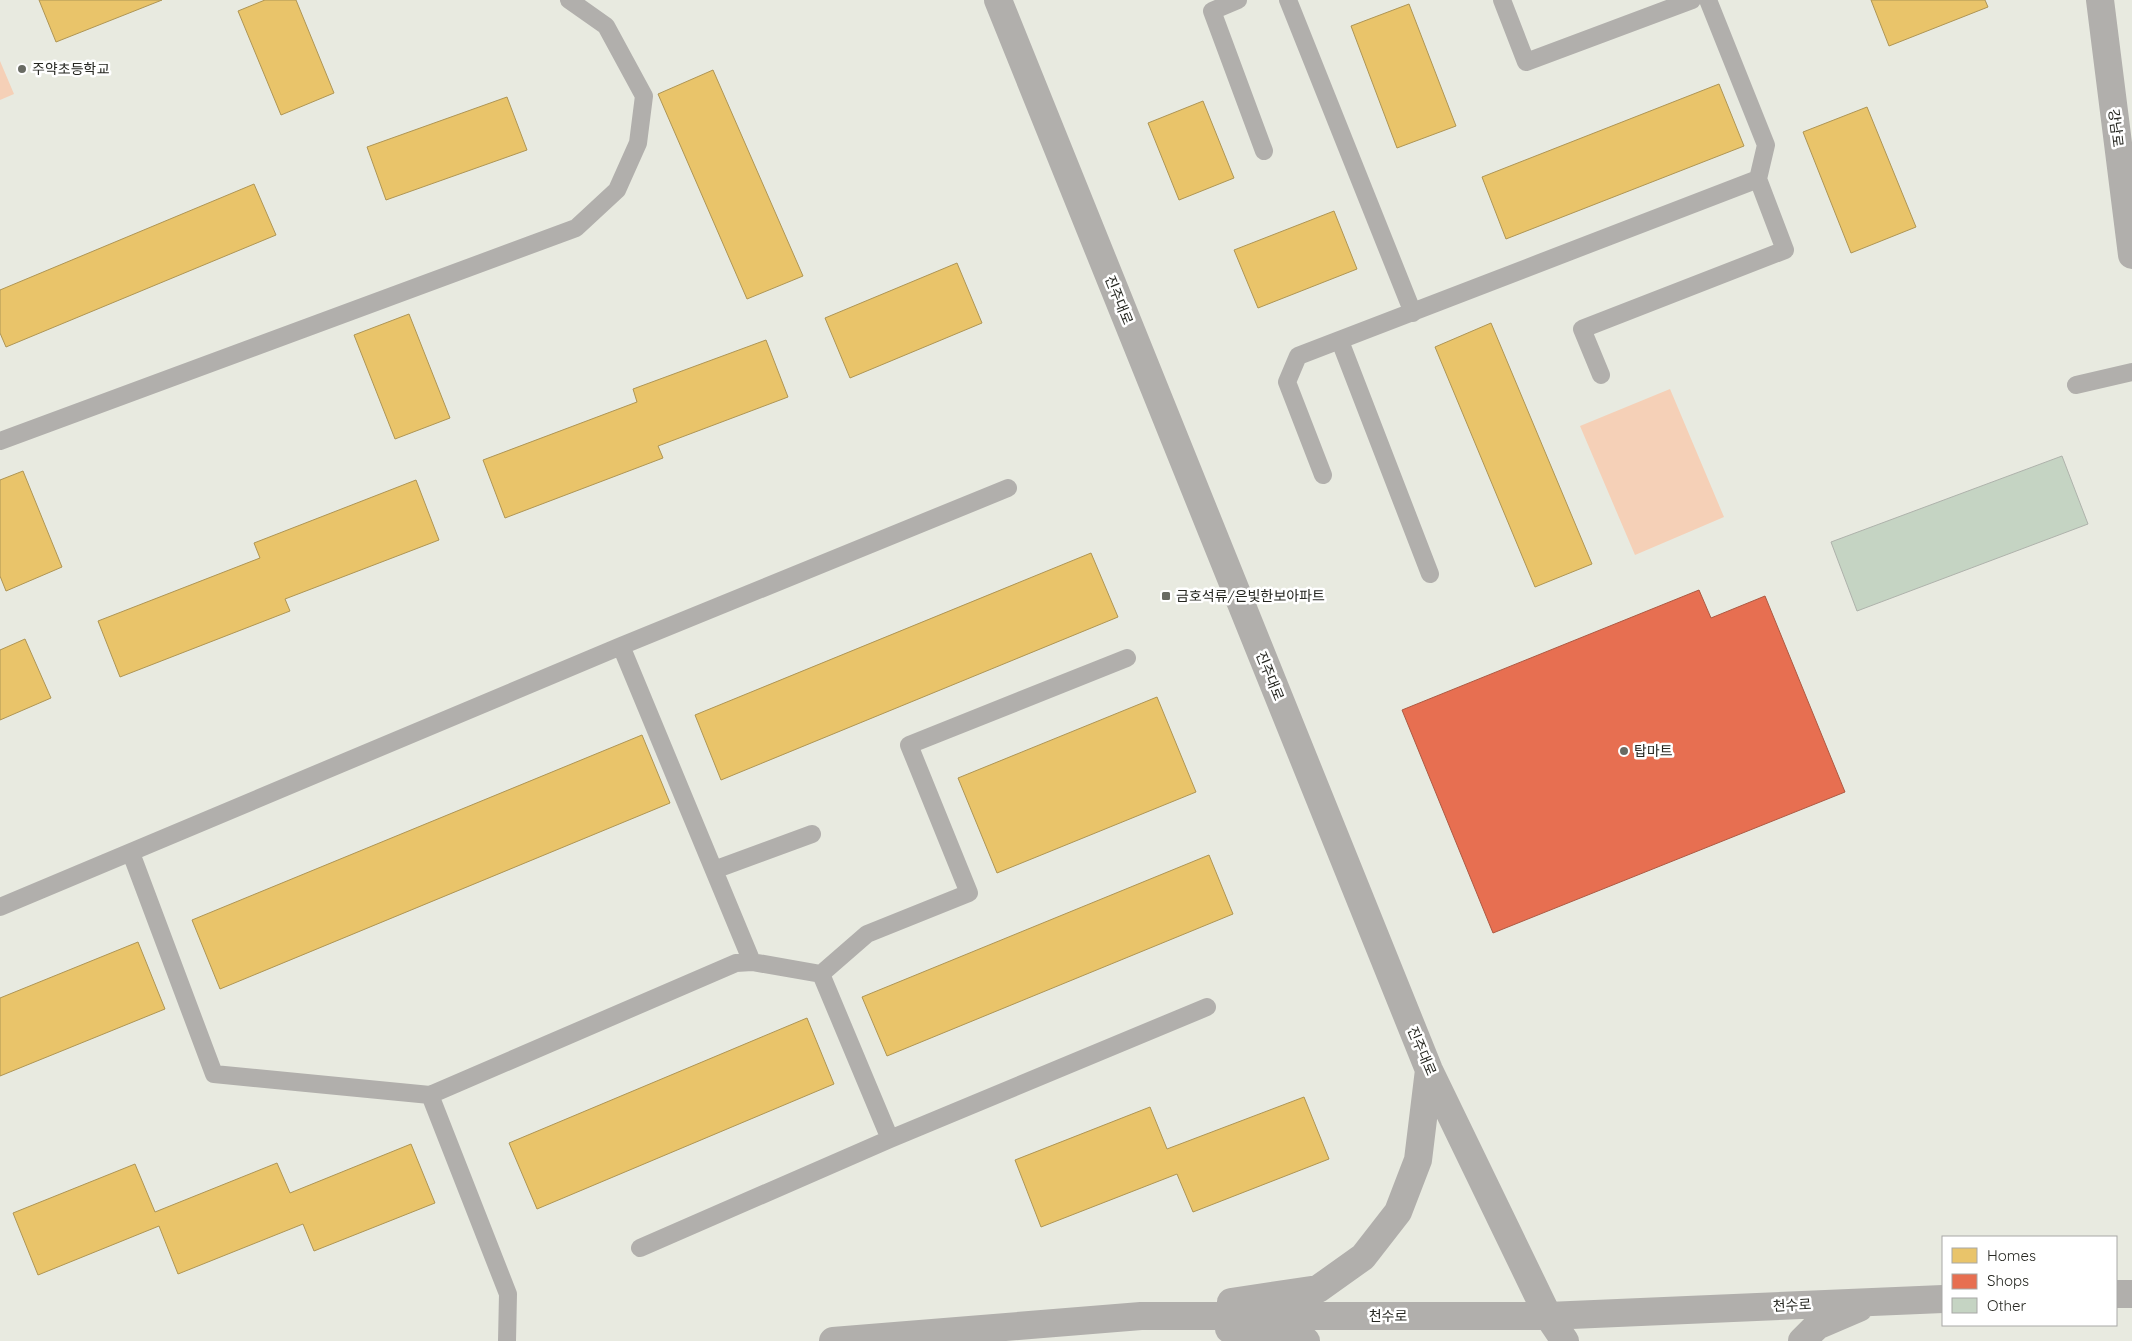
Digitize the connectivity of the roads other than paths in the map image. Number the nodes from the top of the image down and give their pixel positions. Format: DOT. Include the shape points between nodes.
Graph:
graph roads {
  1 [pos="569,0"];
  2 [pos="998,0"];
  3 [pos="1238,0"];
  4 [pos="1288,0"];
  5 [pos="1502,0"];
  6 [pos="1692,0"];
  7 [pos="1708,0"];
  8 [pos="2100,0"];
  9 [pos="1652,7"];
  10 [pos="1264,151"];
  11 [pos="1758,179"];
  12 [pos="2132,255"];
  13 [pos="1413,313"];
  14 [pos="1340,340"];
  15 [pos="2132,372"];
  16 [pos="1601,375"];
  17 [pos="2076,385"];
  18 [pos="0,441"];
  19 [pos="1323,475"];
  20 [pos="1008,488"];
  21 [pos="1430,574"];
  22 [pos="621,646"];
  23 [pos="1127,658"];
  24 [pos="812,834"];
  25 [pos="131,853"];
  26 [pos="714,870"];
  27 [pos="0,907"];
  28 [pos="752,962"];
  29 [pos="821,974"];
  30 [pos="1207,1007"];
  31 [pos="1429,1070"];
  32 [pos="430,1095"];
  33 [pos="890,1140"];
  34 [pos="640,1248"];
  35 [pos="2117,1294"];
  36 [pos="2132,1294"];
  37 [pos="1942,1299"];
  38 [pos="1877,1301"];
  39 [pos="1141,1316"];
  40 [pos="1548,1316"];
  41 [pos="506,1341"];
  42 [pos="833,1341"];
  43 [pos="1306,1341"];
  44 [pos="1565,1341"];
  45 [pos="1802,1341"];
  1 -- 18 [label="lane" via="606,26 644,96 638,144 617,190 576,228"];
  2 -- 31 [label="street, 진주대로"];
  3 -- 10 [label="lane" via="1212,11"];
  4 -- 13 [label="lane"];
  5 -- 9 [label="lane" via="1526,62"];
  6 -- 9 [label="lane"];
  7 -- 11 [label="lane" via="1766,146"];
  8 -- 12 [label="street, 강남로"];
  11 -- 13 [label="lane"];
  11 -- 16 [label="lane" via="1785,250 1582,329"];
  13 -- 14 [label="lane"];
  14 -- 19 [label="lane" via="1298,356 1287,382"];
  14 -- 21 [label="lane"];
  15 -- 17 [label="lane"];
  20 -- 22 [label="lane"];
  22 -- 25 [label="lane"];
  22 -- 26 [label="lane"];
  23 -- 29 [label="lane" via="909,745 969,894 867,934"];
  24 -- 26 [label="lane"];
  25 -- 27 [label="lane"];
  25 -- 32 [label="lane" via="214,1074"];
  26 -- 28 [label="lane"];
  28 -- 29 [label="lane"];
  28 -- 32 [label="lane" via="736,963"];
  29 -- 33 [label="lane"];
  30 -- 33 [label="lane"];
  31 -- 39 [label="street" via="1418,1160 1398,1212 1363,1257 1318,1289"];
  31 -- 40 [label="street, 진주대로"];
  32 -- 41 [label="lane" via="508,1294"];
  33 -- 34 [label="lane"];
  35 -- 36 [label="street"];
  37 -- 38 [label="street, 천수로"];
  38 -- 40 [label="street, 천수로"];
  38 -- 45 [label="street" via="1817,1326"];
  39 -- 40 [label="street, 천수로"];
  39 -- 42 [label="street, 천수로"];
  39 -- 43 [label="street"];
  40 -- 44 [label="street, 진주대로"];
}
